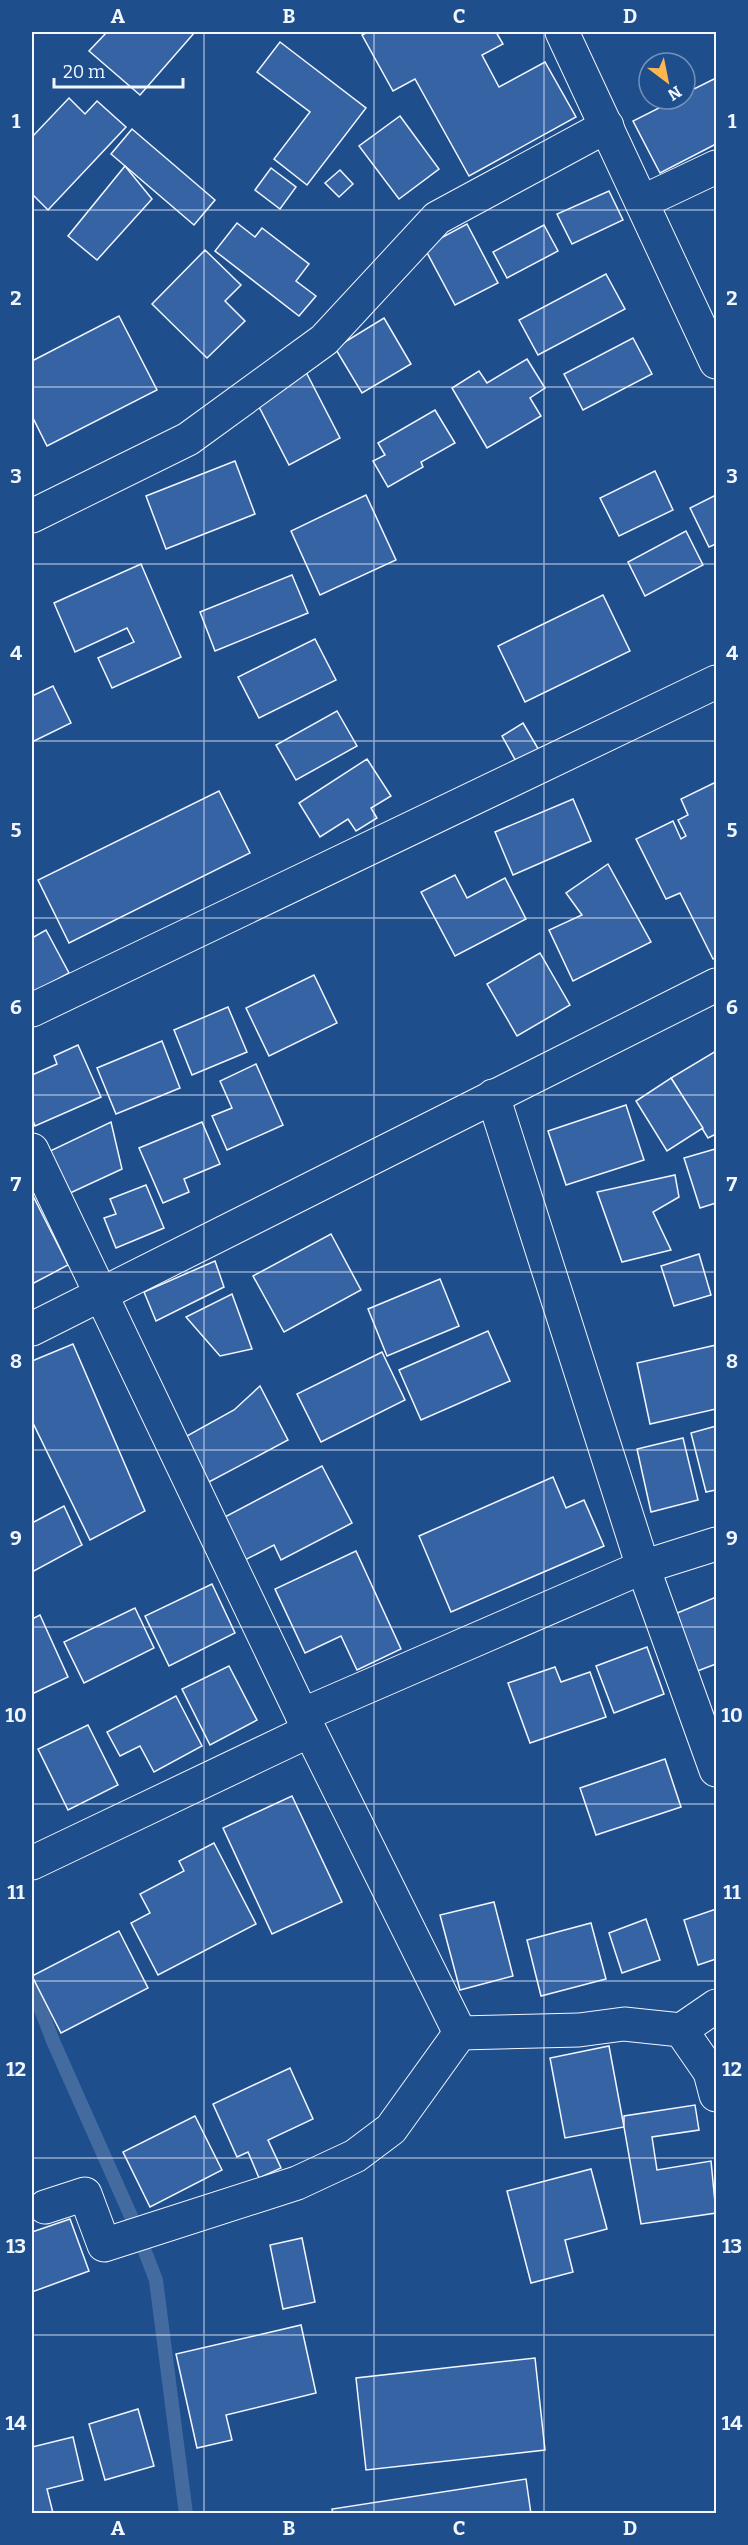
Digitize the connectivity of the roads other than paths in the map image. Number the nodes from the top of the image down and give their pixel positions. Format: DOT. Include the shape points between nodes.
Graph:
graph roads {
  1 [pos="562,32"];
  2 [pos="607,126"];
  3 [pos="717,167"];
  4 [pos="642,202"];
  5 [pos="717,362"];
  6 [pos="32,516"];
  7 [pos="717,682"];
  8 [pos="717,985"];
  9 [pos="32,1010"];
  10 [pos="493,1096"];
  11 [pos="32,1150"];
  12 [pos="100,1296"];
  13 [pos="32,1329"];
  14 [pos="717,1544"];
  15 [pos="643,1567"];
  16 [pos="305,1723"];
  17 [pos="717,1770"];
  18 [pos="32,1863"];
  19 [pos="717,2006"];
  20 [pos="681,2030"];
  21 [pos="460,2033"];
  22 [pos="717,2095"];
  23 [pos="45,2207"];
  1 -- 2 [label="street"];
  2 -- 4 [label="street"];
  2 -- 6 [label="street" via="437,218 324,340 188,438"];
  3 -- 4 [label="street"];
  4 -- 5 [label="street"];
  7 -- 9 [label="street"];
  8 -- 10 [label="street"];
  10 -- 12 [label="street"];
  10 -- 15 [label="street"];
  11 -- 12 [label="street"];
  12 -- 13 [label="street"];
  12 -- 16 [label="street"];
  14 -- 15 [label="street"];
  15 -- 16 [label="street"];
  15 -- 17 [label="street"];
  16 -- 18 [label="street"];
  16 -- 21 [label="street"];
  19 -- 20 [label="street"];
  20 -- 21 [label="street" via="624,2024 579,2030"];
  20 -- 22 [label="street" via="710,2072"];
  21 -- 23 [label="street" via="391,2129 355,2156 297,2183 104,2245 85,2194"];
}
